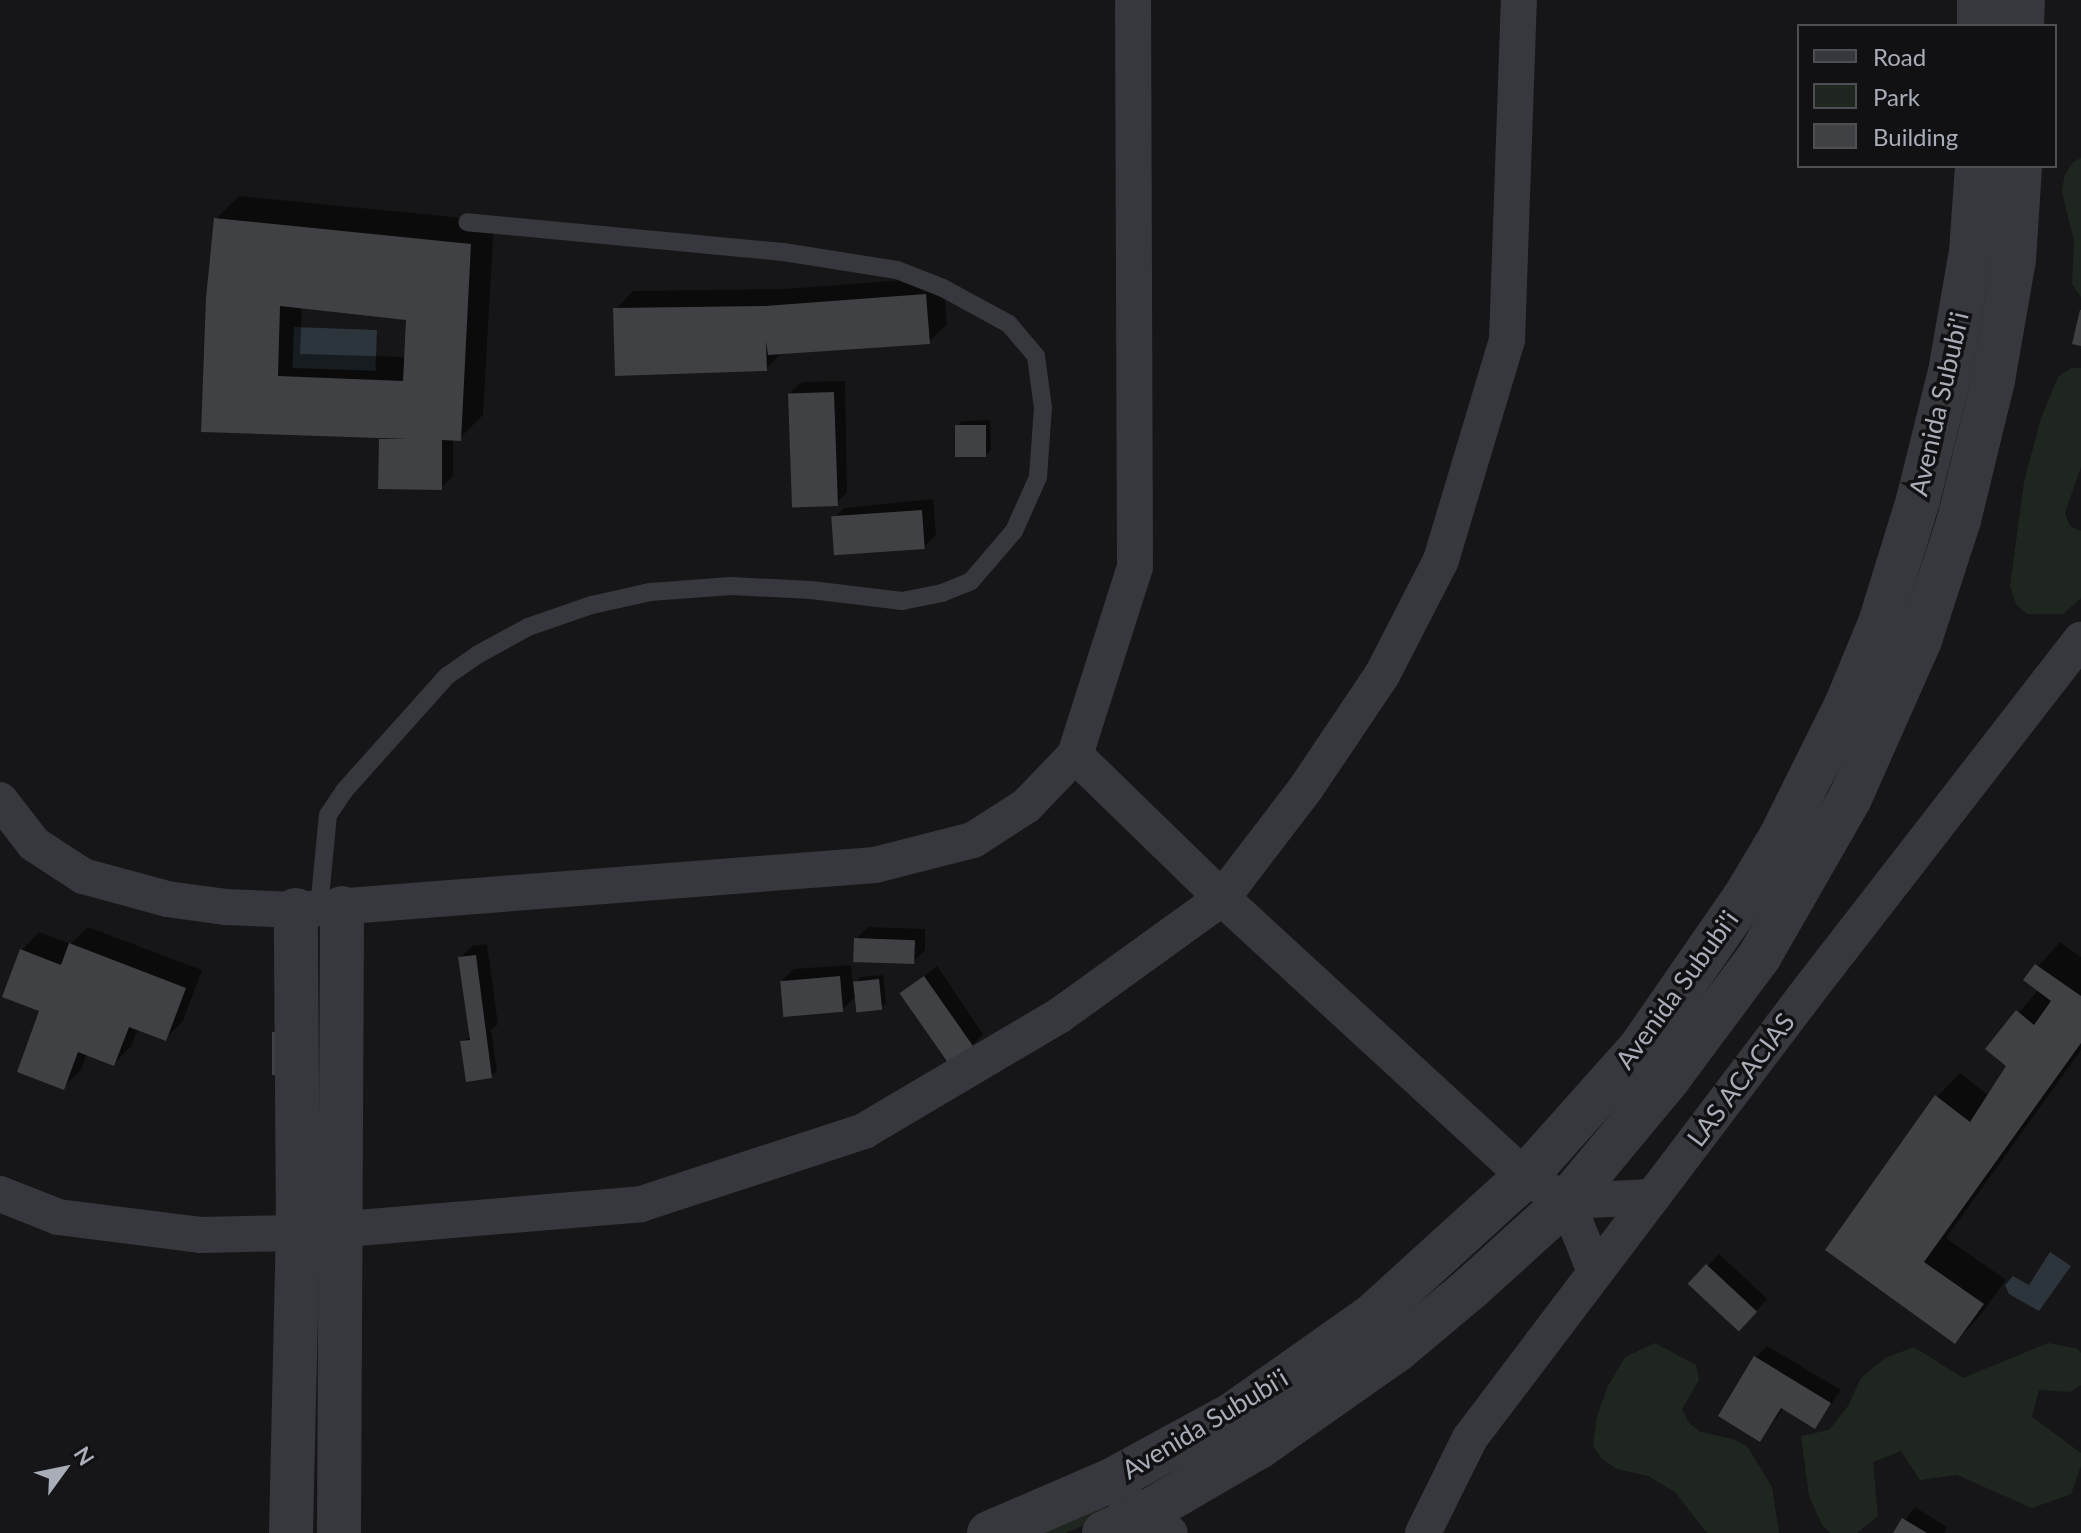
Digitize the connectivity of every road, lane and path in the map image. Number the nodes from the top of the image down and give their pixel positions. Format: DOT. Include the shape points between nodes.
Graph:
graph roads {
  1 [pos="1133,0"];
  2 [pos="1519,0"];
  3 [pos="1979,0"];
  4 [pos="2023,0"];
  5 [pos="1979,24"];
  6 [pos="2022,24"];
  7 [pos="1977,168"];
  8 [pos="2020,168"];
  9 [pos="467,222"];
  10 [pos="2081,640"];
  11 [pos="1075,755"];
  12 [pos="0,800"];
  13 [pos="1222,898"];
  14 [pos="319,909"];
  15 [pos="1525,1177"];
  16 [pos="0,1194"];
  17 [pos="1653,1197"];
  18 [pos="1567,1201"];
  19 [pos="342,1228"];
  20 [pos="298,1233"];
  21 [pos="1595,1272"];
  22 [pos="1110,1481"];
  23 [pos="1138,1527"];
  24 [pos="291,1533"];
  25 [pos="339,1533"];
  26 [pos="989,1533"];
  27 [pos="1423,1533"];
  1 -- 11 [label="street" via="1135,567"];
  2 -- 13 [label="street" via="1507,340 1441,560 1382,675 1306,788"];
  3 -- 5 [label="street"];
  4 -- 6 [label="street"];
  7 -- 15 [label="street, Avenida Sububi'i" via="1971,252 1950,372 1880,623 1847,703 1744,898 1640,1048"];
  8 -- 18 [label="street, Avenida Sububi'i" via="2014,260 1987,408 1954,535 1886,722 1817,860 1759,957 1669,1078"];
  9 -- 14 [label="lane" via="783,252 897,270 943,288 1009,324 1036,356 1043,408 1038,477 1014,531 971,581 942,593 902,601 731,586 650,592 528,627 477,655 447,676 328,815"];
  10 -- 17 [label="street, LAS ACACIAS"];
  11 -- 13 [label="street"];
  11 -- 14 [label="street" via="1026,806 973,840 875,865"];
  12 -- 14 [label="street" via="34,844 83,876 167,899 226,907"];
  13 -- 15 [label="street"];
  13 -- 19 [label="street" via="1060,1015 864,1131 641,1204"];
  14 -- 19 [label="street"];
  14 -- 20 [label="street"];
  15 -- 18 [label="street"];
  15 -- 22 [label="street, Avenida Sububi'i" via="1372,1316 1233,1414"];
  16 -- 20 [label="street" via="58,1217 137,1229 200,1235"];
  17 -- 18 [label="street"];
  17 -- 21 [label="street, LAS ACACIAS"];
  18 -- 21 [label="street"];
  18 -- 23 [label="street, Avenida Sububi'i" via="1397,1350"];
  19 -- 20 [label="street"];
  19 -- 25 [label="street"];
  20 -- 24 [label="street"];
  21 -- 27 [label="street, LAS ACACIAS" via="1470,1438"];
  22 -- 23 [label="street"];
  22 -- 26 [label="street, Avenida Sububi'i"];
}
